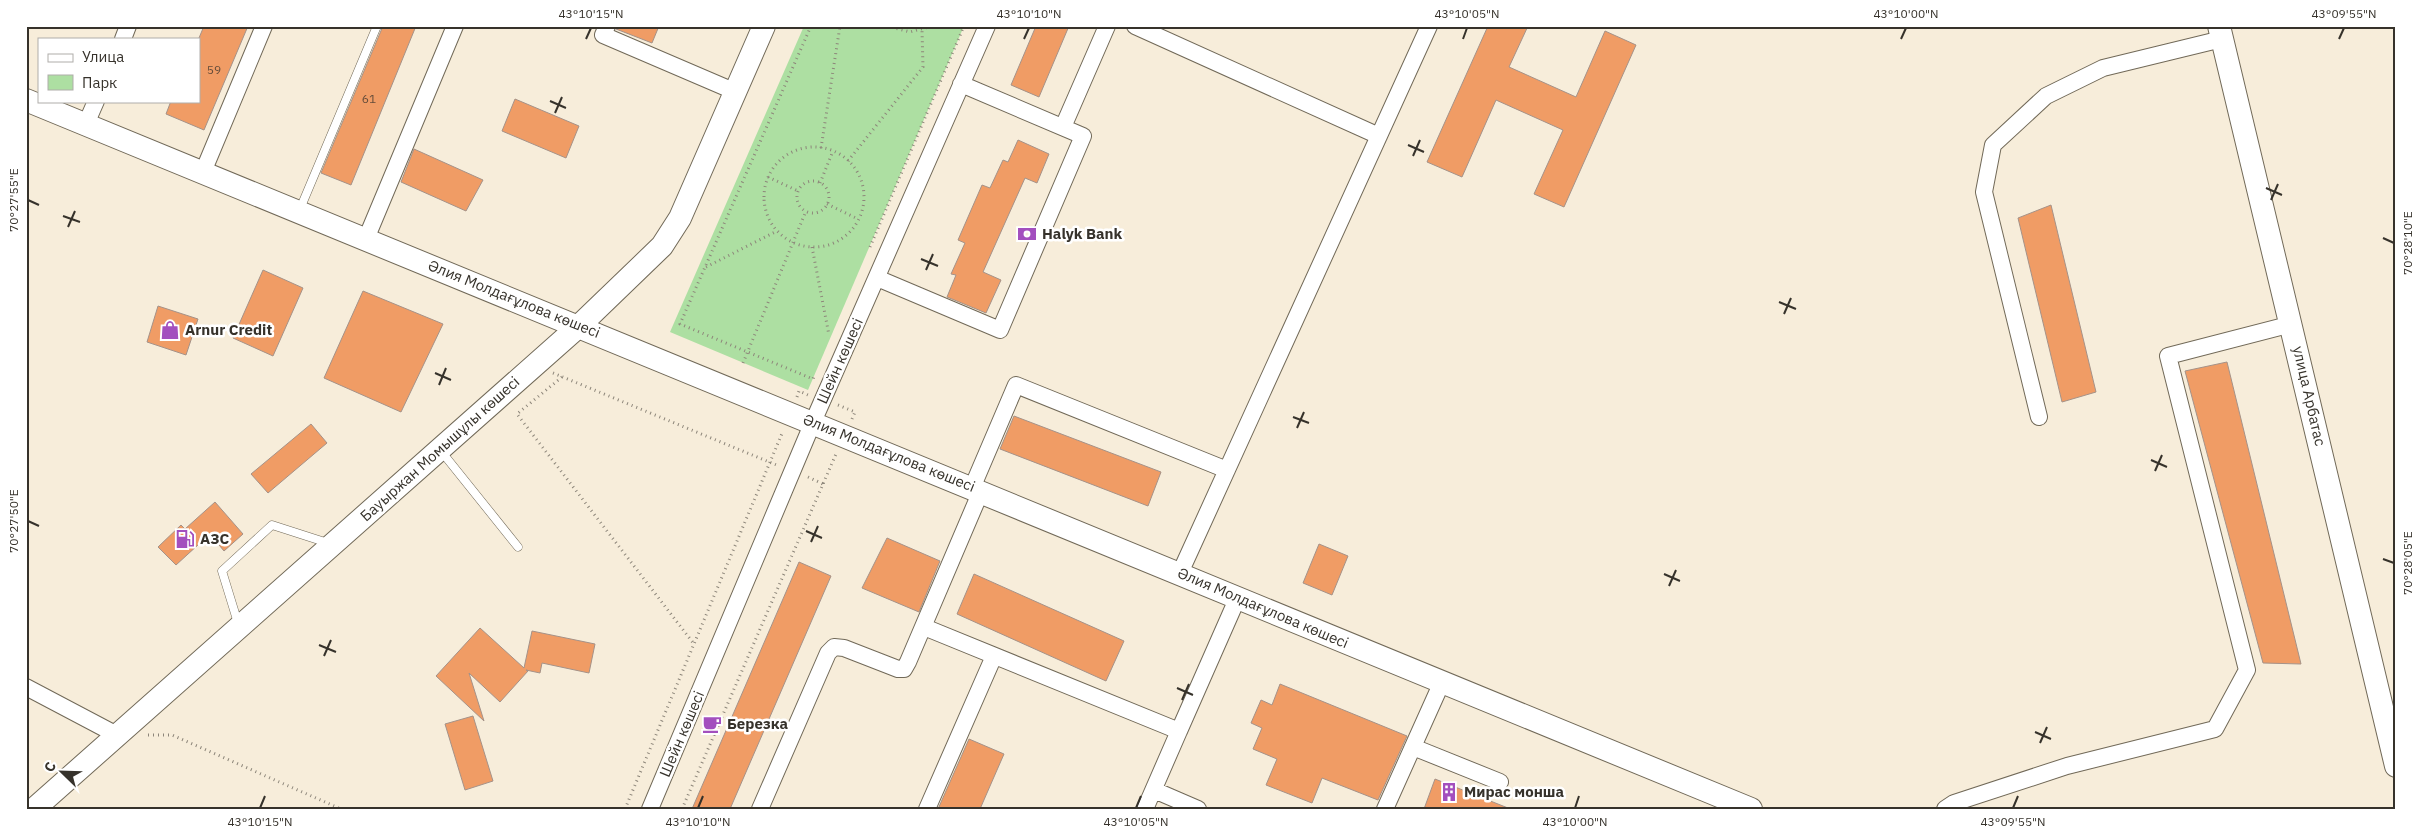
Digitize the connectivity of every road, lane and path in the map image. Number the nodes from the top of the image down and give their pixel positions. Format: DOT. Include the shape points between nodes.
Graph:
graph roads {
  1 [pos="128,26"];
  2 [pos="264,26"];
  3 [pos="377,26"];
  4 [pos="455,26"];
  5 [pos="607,26"];
  6 [pos="764,26"];
  7 [pos="811,26"];
  8 [pos="840,26"];
  9 [pos="932,26"];
  10 [pos="964,26"];
  11 [pos="987,26"];
  12 [pos="1107,26"];
  13 [pos="1135,26"];
  14 [pos="1429,26"];
  15 [pos="888,27"];
  16 [pos="922,30"];
  17 [pos="2220,32"];
  18 [pos="123,38"];
  19 [pos="961,84"];
  20 [pos="736,92"];
  21 [pos="26,100"];
  22 [pos="96,102"];
  23 [pos="86,124"];
  24 [pos="1063,127"];
  25 [pos="1379,136"];
  26 [pos="821,148"];
  27 [pos="833,151"];
  28 [pos="848,161"];
  29 [pos="203,172"];
  30 [pos="768,177"];
  31 [pos="820,182"];
  32 [pos="798,191"];
  33 [pos="827,204"];
  34 [pos="299,211"];
  35 [pos="806,211"];
  36 [pos="858,219"];
  37 [pos="777,231"];
  38 [pos="366,239"];
  39 [pos="793,243"];
  40 [pos="812,247"];
  41 [pos="867,253"];
  42 [pos="705,268"];
  43 [pos="876,278"];
  44 [pos="2292,324"];
  45 [pos="579,326"];
  46 [pos="829,343"];
  47 [pos="747,352"];
  48 [pos="743,363"];
  49 [pos="817,370"];
  50 [pos="2039,417"];
  51 [pos="814,422"];
  52 [pos="844,435"];
  53 [pos="440,449"];
  54 [pos="1227,470"];
  55 [pos="794,471"];
  56 [pos="823,484"];
  57 [pos="976,489"];
  58 [pos="332,545"];
  59 [pos="518,547"];
  60 [pos="1180,573"];
  61 [pos="1238,597"];
  62 [pos="239,627"];
  63 [pos="924,628"];
  64 [pos="694,644"];
  65 [pos="994,656"];
  66 [pos="1442,682"];
  67 [pos="26,687"];
  68 [pos="1179,731"];
  69 [pos="117,735"];
  70 [pos="1414,747"];
  71 [pos="2396,766"];
  72 [pos="1500,782"];
  73 [pos="1154,790"];
  74 [pos="34,809"];
  75 [pos="341,809"];
  76 [pos="650,809"];
  77 [pos="682,809"];
  78 [pos="760,809"];
  79 [pos="927,809"];
  80 [pos="1145,809"];
  81 [pos="1198,809"];
  82 [pos="1386,809"];
  83 [pos="1751,809"];
  84 [pos="1945,809"];
  1 -- 18 [label="street"];
  2 -- 29 [label="street"];
  3 -- 34 [label="lane"];
  4 -- 38 [label="street"];
  5 -- 20 [label="street" via="604,36"];
  6 -- 20 [label="street, Бауыржан Момышұлы көшесі"];
  7 -- 42 [label="path"];
  8 -- 26 [label="path"];
  9 -- 16 [label="path"];
  10 -- 41 [label="path"];
  11 -- 19 [label="street, Шейн көшесі"];
  12 -- 24 [label="street"];
  13 -- 25 [label="street"];
  14 -- 25 [label="street"];
  15 -- 16 [label="path" via="910,32"];
  16 -- 28 [label="path" via="923,67"];
  17 -- 44 [label="street, улица Арбатас"];
  17 -- 50 [label="street" via="2103,68 2046,96 1993,145 1984,192"];
  19 -- 24 [label="street"];
  19 -- 43 [label="street, Шейн көшесі"];
  20 -- 45 [label="street, Бауыржан Момышұлы көшесі" via="694,190 662,246"];
  21 -- 23 [label="street, Әлия Молдағұлова көшесі"];
  22 -- 23 [label="street"];
  23 -- 29 [label="street, Әлия Молдағұлова көшесі"];
  24 -- 43 [label="street" via="1083,136 1000,330"];
  25 -- 54 [label="street"];
  26 -- 27 [label="path"];
  26 -- 30 [label="path" via="793,151 779,161"];
  27 -- 28 [label="path"];
  27 -- 31 [label="path"];
  28 -- 36 [label="path" via="862,183 864,200"];
  29 -- 34 [label="street, Әлия Молдағұлова көшесі"];
  30 -- 32 [label="path"];
  30 -- 37 [label="path" via="764,206"];
  31 -- 32 [label="path" via="810,181"];
  31 -- 33 [label="path" via="827,189"];
  32 -- 35 [label="path" via="798,202"];
  33 -- 35 [label="path" via="820,212"];
  33 -- 36 [label="path"];
  34 -- 38 [label="street, Әлия Молдағұлова көшесі"];
  35 -- 39 [label="path"];
  36 -- 40 [label="path" via="839,241"];
  37 -- 39 [label="path"];
  37 -- 42 [label="path"];
  38 -- 45 [label="street, Әлия Молдағұлова көшесі"];
  39 -- 40 [label="path"];
  39 -- 47 [label="path"];
  40 -- 46 [label="path" via="830,334"];
  42 -- 47 [label="path" via="680,324"];
  43 -- 51 [label="street, Шейн көшесі"];
  44 -- 71 [label="street, улица Арбатас"];
  44 -- 84 [label="street" via="2168,356 2247,670 2215,729 2068,766 1954,803"];
  45 -- 51 [label="street, Әлия Молдағұлова көшесі"];
  45 -- 53 [label="street, Бауыржан Момышұлы көшесі"];
  47 -- 48 [label="path"];
  47 -- 49 [label="path" via="813,379"];
  51 -- 52 [label="street, Әлия Молдағұлова көшесі"];
  51 -- 55 [label="street, Шейн көшесі"];
  52 -- 56 [label="path"];
  52 -- 57 [label="street, Әлия Молдағұлова көшесі"];
  53 -- 58 [label="street, Бауыржан Момышұлы көшесі"];
  53 -- 59 [label="lane"];
  54 -- 57 [label="street" via="1016,385"];
  54 -- 60 [label="street"];
  55 -- 56 [label="path"];
  55 -- 64 [label="path" via="562,377 517,414"];
  55 -- 76 [label="street, Шейн көшесі"];
  56 -- 77 [label="path"];
  57 -- 60 [label="street, Әлия Молдағұлова көшесі"];
  57 -- 63 [label="street"];
  58 -- 62 [label="street, Бауыржан Момышұлы көшесі"];
  58 -- 62 [label="lane" via="272,525 222,571"];
  60 -- 61 [label="street, Әлия Молдағұлова көшесі"];
  61 -- 66 [label="street, Әлия Молдағұлова көшесі"];
  61 -- 68 [label="street"];
  62 -- 69 [label="street, Бауыржан Момышұлы көшесі"];
  63 -- 65 [label="street"];
  63 -- 78 [label="street" via="904,668 898,669 844,648 834,647 828,653"];
  65 -- 68 [label="street"];
  65 -- 79 [label="street"];
  66 -- 70 [label="street"];
  66 -- 83 [label="street, Әлия Молдағұлова көшесі"];
  67 -- 69 [label="street"];
  68 -- 73 [label="street"];
  69 -- 74 [label="street, Бауыржан Момышұлы көшесі"];
  69 -- 75 [label="path" via="172,735"];
  70 -- 72 [label="street"];
  70 -- 82 [label="street"];
  73 -- 80 [label="street"];
  73 -- 81 [label="street"];
}
